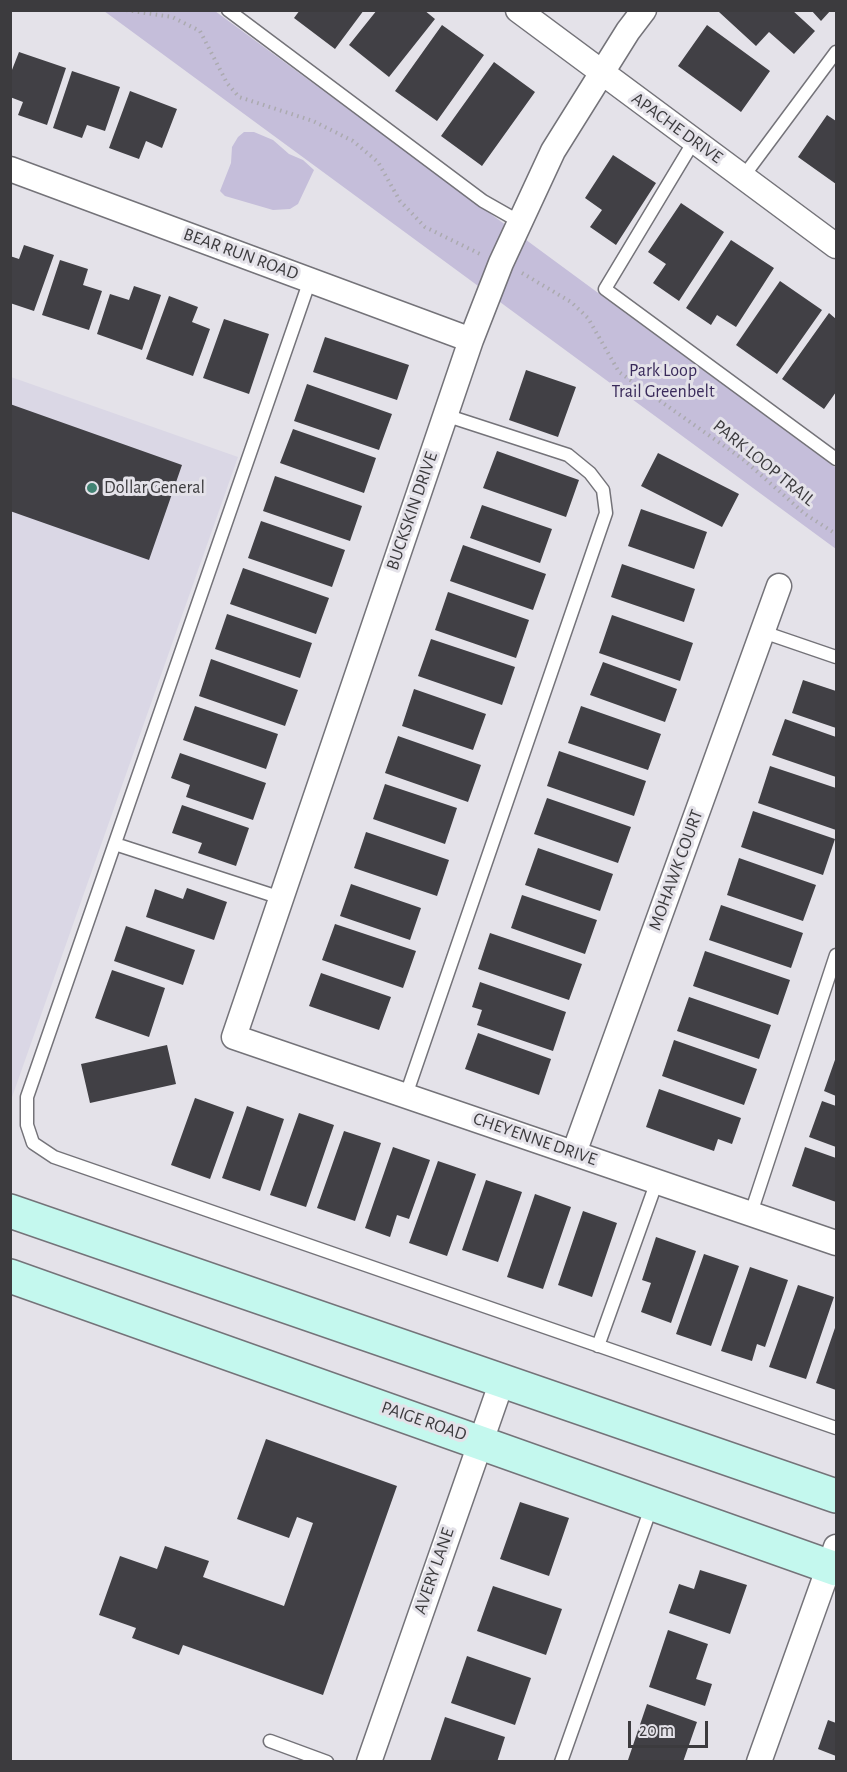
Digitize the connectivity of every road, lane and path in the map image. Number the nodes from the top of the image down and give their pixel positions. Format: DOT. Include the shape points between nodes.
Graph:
graph roads {
  1 [pos="126,10"];
  2 [pos="228,10"];
  3 [pos="518,10"];
  4 [pos="644,10"];
  5 [pos="837,52"];
  6 [pos="602,73"];
  7 [pos="694,141"];
  8 [pos="10,169"];
  9 [pos="743,177"];
  10 [pos="520,222"];
  11 [pos="837,246"];
  12 [pos="485,256"];
  13 [pos="518,270"];
  14 [pos="310,280"];
  15 [pos="471,340"];
  16 [pos="445,415"];
  17 [pos="837,459"];
  18 [pos="837,534"];
  19 [pos="779,586"];
  20 [pos="763,632"];
  21 [pos="837,657"];
  22 [pos="115,844"];
  23 [pos="281,898"];
  24 [pos="837,956"];
  25 [pos="234,1037"];
  26 [pos="406,1095"];
  27 [pos="574,1153"];
  28 [pos="657,1181"];
  29 [pos="10,1211"];
  30 [pos="751,1213"];
  31 [pos="837,1243"];
  32 [pos="10,1276"];
  33 [pos="598,1346"];
  34 [pos="502,1381"];
  35 [pos="837,1428"];
  36 [pos="480,1441"];
  37 [pos="837,1496"];
  38 [pos="653,1503"];
  39 [pos="834,1561"];
  40 [pos="270,1742"];
  41 [pos="327,1761"];
  42 [pos="369,1761"];
  43 [pos="561,1761"];
  44 [pos="759,1761"];
  1 -- 12 [label="path" via="172,17 200,31 227,83 239,97 313,121 353,141 378,162 400,201 425,227"];
  2 -- 10 [label="lane" via="483,201"];
  3 -- 6 [label="street, APACHE DRIVE"];
  4 -- 6 [label="street, BUCKSKIN DRIVE"];
  5 -- 9 [label="lane"];
  6 -- 7 [label="street, APACHE DRIVE"];
  6 -- 10 [label="street, BUCKSKIN DRIVE" via="553,150"];
  7 -- 9 [label="street, APACHE DRIVE"];
  7 -- 17 [label="lane" via="604,289"];
  8 -- 14 [label="street, BEAR RUN ROAD"];
  9 -- 11 [label="street, APACHE DRIVE"];
  10 -- 15 [label="street, BUCKSKIN DRIVE"];
  13 -- 18 [label="path, PARK LOOP TRAIL" via="571,302 588,318 619,372 744,460 805,514"];
  14 -- 15 [label="street, BEAR RUN ROAD"];
  14 -- 22 [label="lane"];
  15 -- 16 [label="street, BUCKSKIN DRIVE"];
  16 -- 23 [label="street, BUCKSKIN DRIVE"];
  16 -- 26 [label="lane" via="568,455 603,490 606,513"];
  19 -- 20 [label="street, MOHAWK COURT"];
  20 -- 21 [label="lane"];
  20 -- 27 [label="street, MOHAWK COURT"];
  22 -- 23 [label="lane"];
  22 -- 33 [label="lane" via="27,1097 27,1125 33,1143 54,1157"];
  23 -- 25 [label="street, BUCKSKIN DRIVE"];
  24 -- 30 [label="lane"];
  25 -- 26 [label="street, CHEYENNE DRIVE"];
  26 -- 27 [label="street, CHEYENNE DRIVE"];
  27 -- 28 [label="street, CHEYENNE DRIVE"];
  28 -- 30 [label="street, CHEYENNE DRIVE"];
  28 -- 33 [label="lane"];
  29 -- 34 [label="main road"];
  30 -- 31 [label="street, CHEYENNE DRIVE"];
  32 -- 36 [label="main road, PAIGE ROAD"];
  33 -- 35 [label="lane"];
  34 -- 36 [label="street, AVERY LANE"];
  34 -- 37 [label="main road"];
  36 -- 38 [label="main road, PAIGE ROAD"];
  36 -- 42 [label="street, AVERY LANE"];
  38 -- 39 [label="main road, PAIGE ROAD"];
  38 -- 43 [label="lane"];
  39 -- 44 [label="street"];
  40 -- 41 [label="lane"];
}
